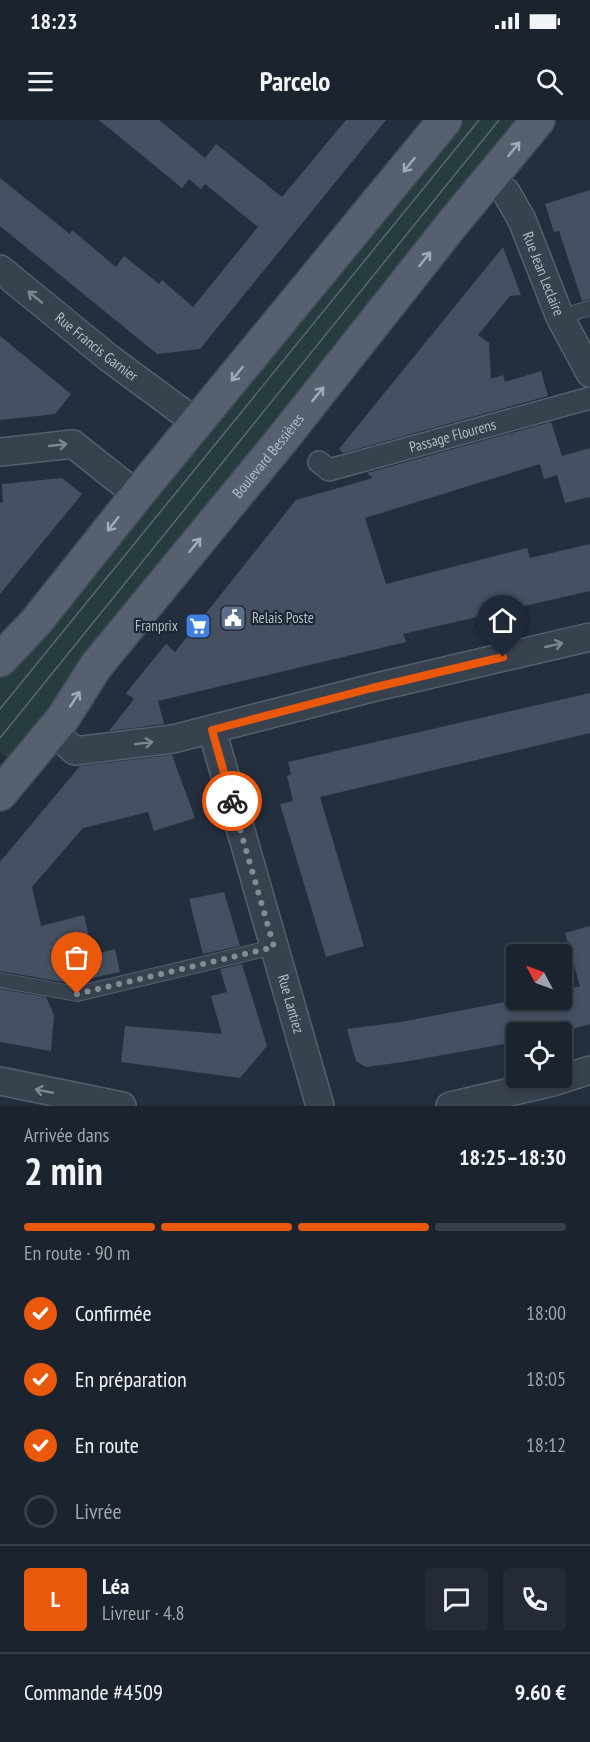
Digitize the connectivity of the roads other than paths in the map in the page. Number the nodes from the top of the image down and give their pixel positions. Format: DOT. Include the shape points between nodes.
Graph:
graph roads {
  1 [pos="446,120"];
  2 [pos="538,120"];
  3 [pos="490,179"];
  4 [pos="0,269"];
  5 [pos="590,308"];
  6 [pos="560,317"];
  7 [pos="590,373"];
  8 [pos="590,398"];
  9 [pos="197,423"];
  10 [pos="0,452"];
  11 [pos="318,462"];
  12 [pos="137,495"];
  13 [pos="590,637"];
  14 [pos="0,660"];
  15 [pos="212,730"];
  16 [pos="52,731"];
  17 [pos="0,794"];
  18 [pos="274,947"];
  19 [pos="0,980"];
  20 [pos="590,1070"];
  21 [pos="0,1081"];
  22 [pos="122,1106"];
  23 [pos="320,1106"];
  24 [pos="450,1106"];
  1 -- 9 [label="main road, one-way"];
  3 -- 2 [label="main road, Boulevard Bessières, one-way"];
  3 -- 6 [label="street, Rue Jean Leclaire" via="506,192 522,220"];
  16 -- 3 [label="main road, Boulevard Bessières, one-way" via="96,666"];
  9 -- 4 [label="street, Rue Francis Garnier, one-way"];
  5 -- 6 [label="lane"];
  6 -- 7 [label="street, Rue Jean Leclaire"];
  8 -- 11 [label="street, Passage Flourens" via="329,470"];
  9 -- 12 [label="main road"];
  10 -- 12 [label="street, one-way" via="73,444"];
  12 -- 14 [label="main road, one-way" via="36,622"];
  15 -- 13 [label="street, one-way"];
  16 -- 15 [label="street, one-way" via="75,751"];
  15 -- 18 [label="street, Rue Lantiez"];
  16 -- 17 [label="main road, Boulevard Bessières"];
  18 -- 19 [label="lane" via="77,994"];
  18 -- 23 [label="street, Rue Lantiez"];
  20 -- 24 [label="street"];
  22 -- 21 [label="street, one-way"];
}
